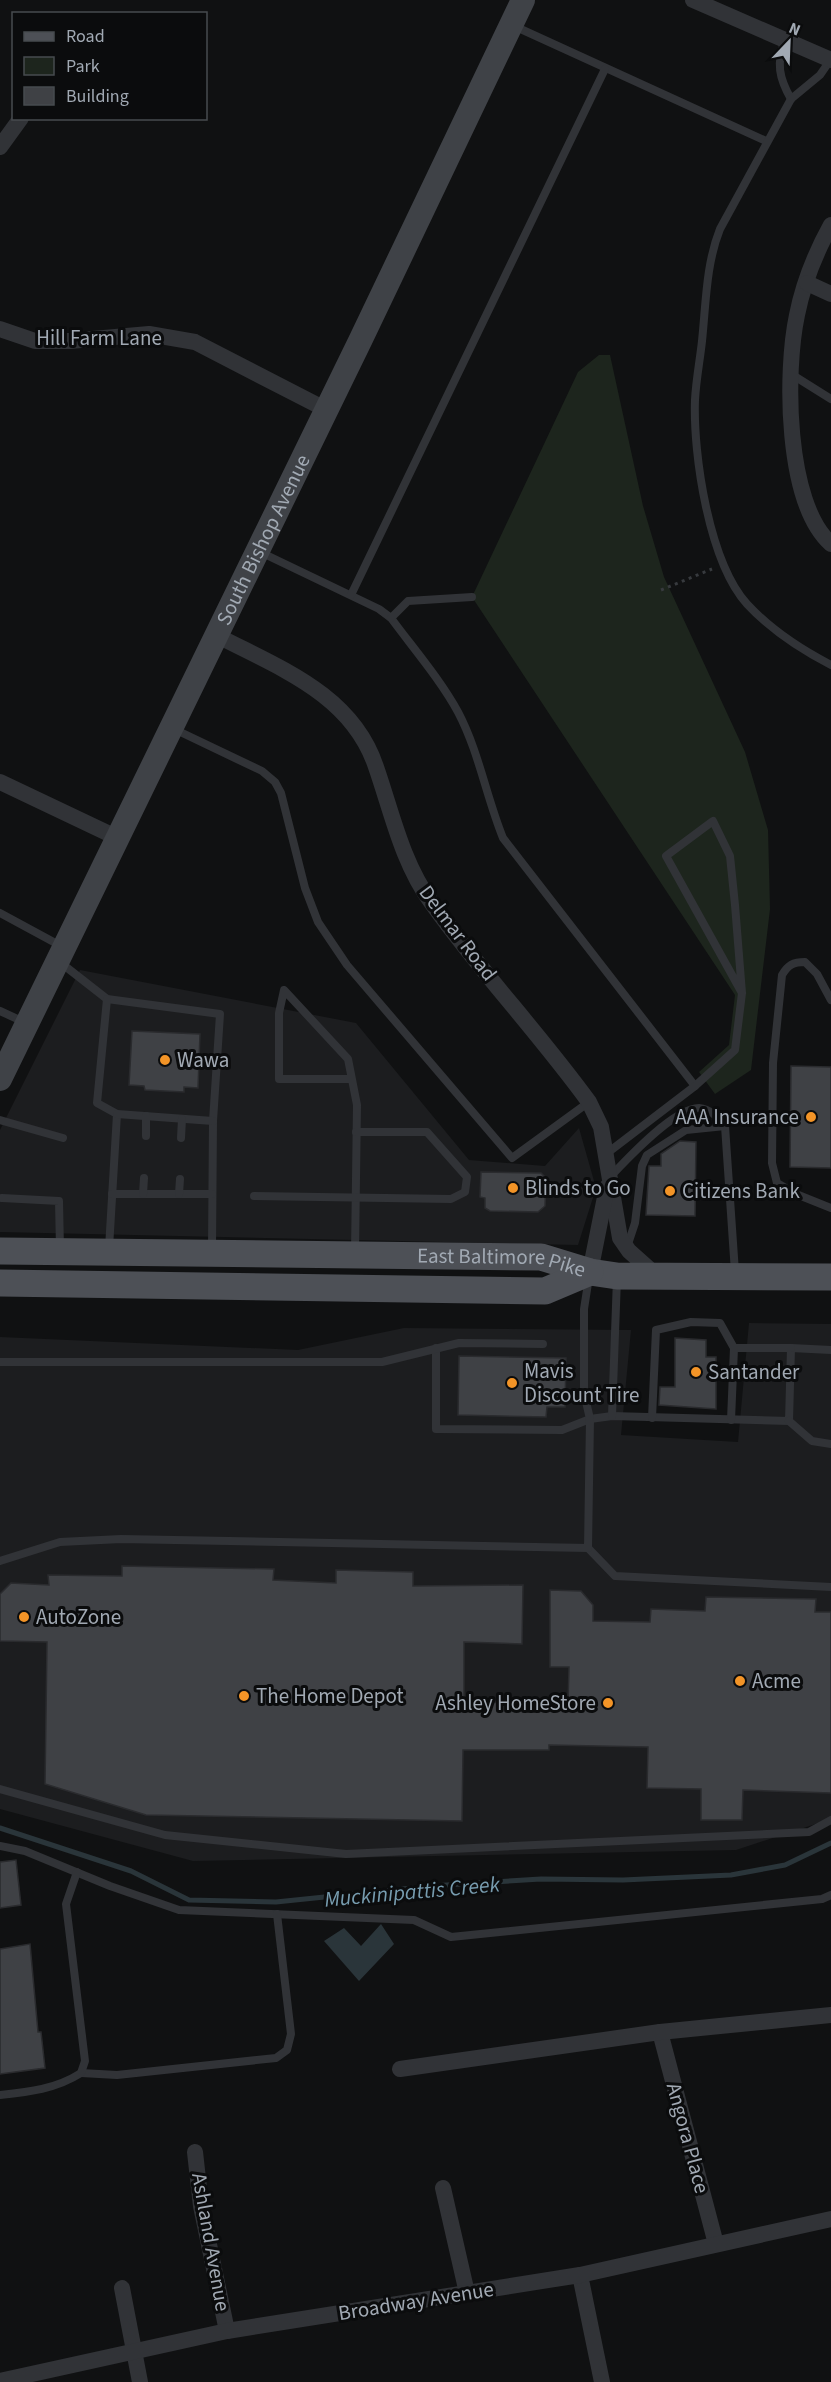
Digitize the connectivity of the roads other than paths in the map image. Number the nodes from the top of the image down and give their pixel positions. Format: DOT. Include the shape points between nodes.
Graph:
graph roads {
  1 [pos="523,0"];
  2 [pos="693,0"];
  3 [pos="511,24"];
  4 [pos="785,40"];
  5 [pos="831,60"];
  6 [pos="605,69"];
  7 [pos="791,99"];
  8 [pos="20,120"];
  9 [pos="766,141"];
  10 [pos="0,147"];
  11 [pos="831,225"];
  12 [pos="807,283"];
  13 [pos="831,294"];
  14 [pos="0,329"];
  15 [pos="789,373"];
  16 [pos="831,399"];
  17 [pos="327,410"];
  18 [pos="831,544"];
  19 [pos="258,551"];
  20 [pos="351,595"];
  21 [pos="472,597"];
  22 [pos="391,618"];
  23 [pos="216,635"];
  24 [pos="831,665"];
  25 [pos="172,728"];
  26 [pos="0,782"];
  27 [pos="118,838"];
  28 [pos="0,913"];
  29 [pos="61,954"];
  30 [pos="742,993"];
  31 [pos="107,999"];
  32 [pos="831,1000"];
  33 [pos="0,1011"];
  34 [pos="27,1024"];
  35 [pos="6,1053"];
  36 [pos="0,1079"];
  37 [pos="351,1079"];
  38 [pos="695,1086"];
  39 [pos="589,1102"];
  40 [pos="117,1114"];
  41 [pos="146,1116"];
  42 [pos="182,1119"];
  43 [pos="0,1120"];
  44 [pos="213,1121"];
  45 [pos="725,1126"];
  46 [pos="356,1132"];
  47 [pos="146,1136"];
  48 [pos="63,1138"];
  49 [pos="181,1138"];
  50 [pos="606,1155"];
  51 [pos="144,1178"];
  52 [pos="609,1178"];
  53 [pos="180,1179"];
  54 [pos="112,1194"];
  55 [pos="143,1194"];
  56 [pos="179,1194"];
  57 [pos="212,1194"];
  58 [pos="254,1196"];
  59 [pos="355,1197"];
  60 [pos="2,1198"];
  61 [pos="831,1208"];
  62 [pos="627,1247"];
  63 [pos="0,1251"];
  64 [pos="60,1252"];
  65 [pos="109,1252"];
  66 [pos="212,1253"];
  67 [pos="307,1255"];
  68 [pos="355,1255"];
  69 [pos="590,1272"];
  70 [pos="735,1275"];
  71 [pos="617,1276"];
  72 [pos="657,1276"];
  73 [pos="831,1277"];
  74 [pos="0,1283"];
  75 [pos="306,1288"];
  76 [pos="543,1344"];
  77 [pos="436,1348"];
  78 [pos="734,1348"];
  79 [pos="790,1348"];
  80 [pos="831,1350"];
  81 [pos="0,1362"];
  82 [pos="612,1416"];
  83 [pos="652,1418"];
  84 [pos="590,1419"];
  85 [pos="731,1420"];
  86 [pos="789,1421"];
  87 [pos="831,1444"];
  88 [pos="588,1548"];
  89 [pos="0,1561"];
  90 [pos="831,1587"];
  91 [pos="0,1789"];
  92 [pos="831,1820"];
  93 [pos="0,1846"];
  94 [pos="77,1872"];
  95 [pos="831,1895"];
  96 [pos="277,1914"];
  97 [pos="831,2015"];
  98 [pos="660,2032"];
  99 [pos="400,2070"];
  100 [pos="81,2073"];
  101 [pos="0,2095"];
  102 [pos="195,2152"];
  103 [pos="443,2188"];
  104 [pos="831,2219"];
  105 [pos="716,2244"];
  106 [pos="580,2275"];
  107 [pos="122,2288"];
  108 [pos="467,2293"];
  109 [pos="227,2331"];
  110 [pos="133,2353"];
  111 [pos="0,2381"];
  112 [pos="140,2382"];
  113 [pos="602,2382"];
  1 -- 3 [label="main road, South Bishop Avenue"];
  2 -- 4 [label="street"];
  3 -- 6 [label="lane"];
  3 -- 17 [label="main road, South Bishop Avenue"];
  4 -- 5 [label="street"];
  4 -- 7 [label="lane" via="778,69"];
  5 -- 7 [label="lane"];
  6 -- 9 [label="lane"];
  6 -- 20 [label="lane"];
  7 -- 9 [label="lane"];
  8 -- 10 [label="street"];
  9 -- 24 [label="lane" via="713,247 695,401 702,479 715,545 746,603 795,647"];
  11 -- 12 [label="street"];
  12 -- 13 [label="street"];
  12 -- 15 [label="street" via="797,314"];
  14 -- 17 [label="street, Hill Farm Lane" via="35,341 150,334 195,342"];
  15 -- 16 [label="lane"];
  15 -- 18 [label="street" via="794,451 801,485 817,525"];
  17 -- 19 [label="main road, South Bishop Avenue"];
  19 -- 20 [label="lane"];
  19 -- 23 [label="main road, South Bishop Avenue"];
  20 -- 22 [label="lane"];
  21 -- 22 [label="lane" via="408,601"];
  22 -- 38 [label="lane" via="457,711 503,838"];
  23 -- 25 [label="main road, South Bishop Avenue"];
  23 -- 39 [label="street, Delmar Road" via="313,686 353,722 368,747 400,843 430,900"];
  25 -- 27 [label="main road, South Bishop Avenue"];
  25 -- 39 [label="lane" via="262,771 275,782 318,922 347,965 512,1158"];
  26 -- 27 [label="street"];
  27 -- 29 [label="main road, South Bishop Avenue"];
  28 -- 29 [label="lane"];
  29 -- 31 [label="lane"];
  29 -- 34 [label="main road, South Bishop Avenue"];
  30 -- 30 [label="lane" via="730,856 713,821 666,856"];
  30 -- 38 [label="lane" via="735,1050"];
  31 -- 40 [label="lane" via="97,1103"];
  31 -- 44 [label="lane" via="220,1014"];
  32 -- 61 [label="lane" via="817,974 805,962 794,962 786,968 782,975 773,1063 772,1152 777,1183"];
  33 -- 34 [label="lane"];
  34 -- 35 [label="main road, South Bishop Avenue"];
  35 -- 36 [label="main road, South Bishop Avenue"];
  37 -- 37 [label="lane" via="348,1059 284,990 279,1013 279,1079"];
  37 -- 46 [label="lane" via="357,1105"];
  38 -- 50 [label="lane"];
  39 -- 50 [label="street, Delmar Road" via="601,1127"];
  40 -- 41 [label="lane"];
  40 -- 54 [label="lane"];
  41 -- 42 [label="lane"];
  41 -- 47 [label="lane"];
  42 -- 44 [label="lane"];
  42 -- 49 [label="lane"];
  43 -- 48 [label="lane"];
  44 -- 57 [label="lane"];
  45 -- 52 [label="lane" via="714,1113 700,1108 685,1111"];
  45 -- 62 [label="lane" via="687,1130 647,1155"];
  45 -- 70 [label="lane"];
  46 -- 59 [label="lane"];
  46 -- 59 [label="lane" via="427,1132 467,1177 465,1192 451,1199"];
  50 -- 52 [label="street, Delmar Road"];
  51 -- 55 [label="lane"];
  52 -- 62 [label="street, Delmar Road" via="615,1220"];
  52 -- 69 [label="street, Delmar Road"];
  53 -- 56 [label="lane"];
  54 -- 55 [label="lane"];
  54 -- 65 [label="lane"];
  55 -- 56 [label="lane"];
  56 -- 57 [label="lane"];
  57 -- 66 [label="lane"];
  58 -- 59 [label="lane"];
  59 -- 68 [label="lane"];
  60 -- 64 [label="lane" via="59,1201"];
  62 -- 72 [label="street, Delmar Road"];
  63 -- 64 [label="main road, East Baltimore Pike"];
  64 -- 65 [label="main road, East Baltimore Pike"];
  65 -- 66 [label="main road, East Baltimore Pike"];
  66 -- 67 [label="main road, East Baltimore Pike"];
  67 -- 68 [label="main road, East Baltimore Pike"];
  67 -- 75 [label="main road"];
  68 -- 69 [label="main road, East Baltimore Pike" via="541,1257"];
  69 -- 71 [label="main road"];
  69 -- 75 [label="main road, East Baltimore Pike" via="545,1291"];
  69 -- 84 [label="lane" via="584,1299 584,1393"];
  70 -- 72 [label="main road"];
  70 -- 73 [label="main road"];
  71 -- 72 [label="main road"];
  71 -- 82 [label="lane"];
  74 -- 75 [label="main road, East Baltimore Pike"];
  76 -- 77 [label="lane" via="459,1344"];
  77 -- 81 [label="lane" via="382,1362"];
  77 -- 84 [label="lane" via="436,1429 562,1430"];
  78 -- 79 [label="lane"];
  78 -- 83 [label="lane" via="720,1323 691,1322 656,1330"];
  78 -- 85 [label="lane"];
  79 -- 80 [label="lane"];
  79 -- 86 [label="lane"];
  82 -- 83 [label="lane"];
  82 -- 84 [label="lane"];
  83 -- 85 [label="lane"];
  84 -- 88 [label="lane"];
  85 -- 86 [label="lane"];
  86 -- 87 [label="lane" via="812,1441"];
  88 -- 89 [label="lane" via="121,1539 60,1542"];
  88 -- 90 [label="lane" via="615,1576"];
  91 -- 92 [label="lane" via="165,1835 346,1854 809,1832"];
  93 -- 94 [label="lane" via="25,1851"];
  94 -- 96 [label="lane" via="179,1910"];
  94 -- 100 [label="lane" via="66,1904 85,2061"];
  95 -- 96 [label="lane" via="451,1937 414,1920"];
  96 -- 100 [label="lane" via="291,2034 287,2050 276,2058 117,2075"];
  97 -- 98 [label="street"];
  98 -- 99 [label="street"];
  98 -- 105 [label="street, Angora Place"];
  100 -- 101 [label="lane" via="39,2090"];
  102 -- 109 [label="street, Ashland Avenue" via="201,2206"];
  103 -- 108 [label="street"];
  104 -- 105 [label="street, Broadway Avenue"];
  105 -- 106 [label="street, Broadway Avenue"];
  106 -- 108 [label="street, Broadway Avenue"];
  106 -- 113 [label="street"];
  107 -- 110 [label="street"];
  108 -- 109 [label="street, Broadway Avenue"];
  109 -- 110 [label="street, Broadway Avenue"];
  110 -- 111 [label="street, Broadway Avenue"];
  110 -- 112 [label="street"];
}
